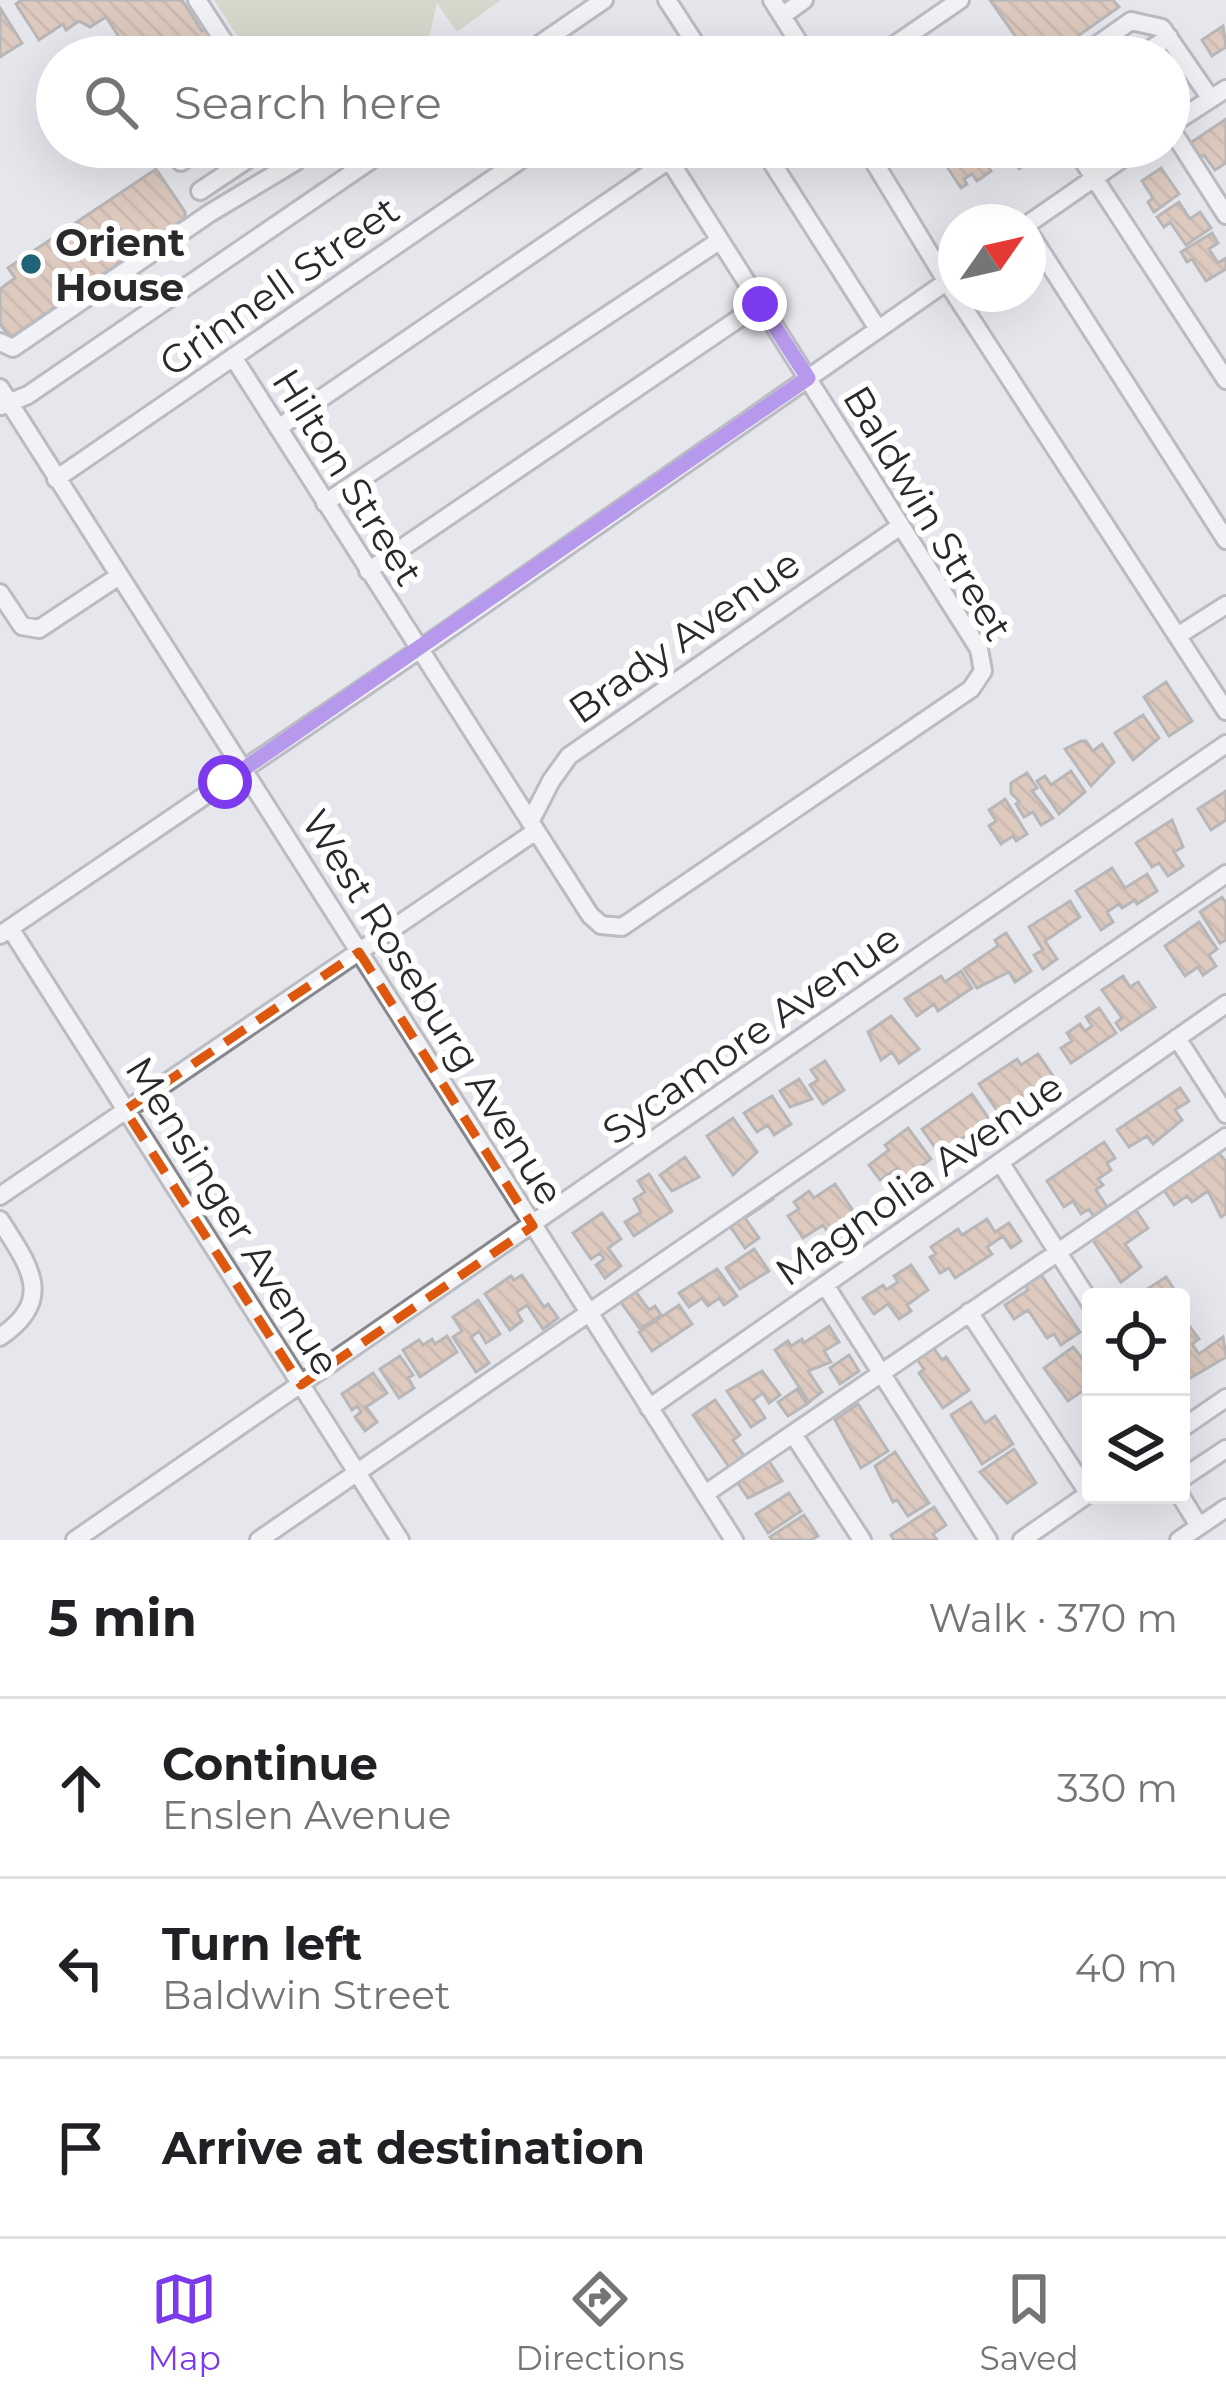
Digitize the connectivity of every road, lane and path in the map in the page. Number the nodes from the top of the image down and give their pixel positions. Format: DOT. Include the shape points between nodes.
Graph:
graph roads {
  1 [pos="197,0"];
  2 [pos="604,0"];
  3 [pos="668,0"];
  4 [pos="804,0"];
  5 [pos="960,0"];
  6 [pos="777,8"];
  7 [pos="220,36"];
  8 [pos="551,36"];
  9 [pos="691,36"];
  10 [pos="795,36"];
  11 [pos="908,36"];
  12 [pos="1110,36"];
  13 [pos="1167,36"];
  14 [pos="1190,67"];
  15 [pos="1192,70"];
  16 [pos="1218,94"];
  17 [pos="1190,112"];
  18 [pos="1190,159"];
  19 [pos="234,168"];
  20 [pos="285,168"];
  21 [pos="359,168"];
  22 [pos="508,168"];
  23 [pos="644,168"];
  24 [pos="674,168"];
  25 [pos="775,168"];
  26 [pos="879,168"];
  27 [pos="1087,168"];
  28 [pos="1109,168"];
  29 [pos="1094,179"];
  30 [pos="200,190"];
  31 [pos="1046,215"];
  32 [pos="1226,215"];
  33 [pos="719,242"];
  34 [pos="1046,256"];
  35 [pos="938,258"];
  36 [pos="938,288"];
  37 [pos="760,304"];
  38 [pos="973,312"];
  39 [pos="878,329"];
  40 [pos="0,342"];
  41 [pos="233,357"];
  42 [pos="808,378"];
  43 [pos="1226,380"];
  44 [pos="3,399"];
  45 [pos="278,428"];
  46 [pos="56,479"];
  47 [pos="326,503"];
  48 [pos="899,526"];
  49 [pos="1226,540"];
  50 [pos="368,571"];
  51 [pos="119,576"];
  52 [pos="0,592"];
  53 [pos="1226,605"];
  54 [pos="1179,635"];
  55 [pos="418,650"];
  56 [pos="1226,711"];
  57 [pos="1226,744"];
  58 [pos="244,770"];
  59 [pos="533,827"];
  60 [pos="1226,874"];
  61 [pos="608,928"];
  62 [pos="5,931"];
  63 [pos="359,952"];
  64 [pos="1226,1004"];
  65 [pos="1178,1038"];
  66 [pos="125,1109"];
  67 [pos="1226,1114"];
  68 [pos="1226,1137"];
  69 [pos="1000,1162"];
  70 [pos="0,1196"];
  71 [pos="0,1220"];
  72 [pos="533,1226"];
  73 [pos="1058,1252"];
  74 [pos="825,1285"];
  75 [pos="1082,1290"];
  76 [pos="969,1312"];
  77 [pos="589,1313"];
  78 [pos="0,1337"];
  79 [pos="880,1372"];
  80 [pos="301,1384"];
  81 [pos="1226,1398"];
  82 [pos="649,1408"];
  83 [pos="1190,1423"];
  84 [pos="794,1434"];
  85 [pos="1226,1449"];
  86 [pos="357,1472"];
  87 [pos="1190,1473"];
  88 [pos="1082,1481"];
  89 [pos="705,1494"];
  90 [pos="1082,1499"];
  91 [pos="1186,1504"];
  92 [pos="1226,1508"];
  93 [pos="1199,1526"];
  94 [pos="75,1540"];
  95 [pos="259,1540"];
  96 [pos="400,1540"];
  97 [pos="734,1540"];
  98 [pos="862,1540"];
  99 [pos="988,1540"];
  100 [pos="1022,1540"];
  101 [pos="1179,1540"];
  1 -- 7 [label="street"];
  2 -- 8 [label="street"];
  3 -- 9 [label="street"];
  4 -- 6 [label="street"];
  5 -- 11 [label="street"];
  6 -- 10 [label="street"];
  12 -- 13 [label="street" via="1131,21"];
  14 -- 15 [label="street"];
  15 -- 16 [label="street"];
  16 -- 17 [label="street"];
  18 -- 32 [label="street"];
  19 -- 30 [label="street"];
  20 -- 40 [label="street" via="13,348"];
  21 -- 44 [label="street" via="28,395"];
  22 -- 41 [label="street, Grinnell Street"];
  23 -- 45 [label="street"];
  24 -- 33 [label="street, Baldwin Street"];
  25 -- 39 [label="street"];
  26 -- 35 [label="street"];
  27 -- 29 [label="street"];
  28 -- 29 [label="street"];
  29 -- 31 [label="street"];
  29 -- 43 [label="street"];
  33 -- 37 [label="street, Baldwin Street"];
  33 -- 47 [label="street"];
  34 -- 49 [label="street"];
  36 -- 39 [label="street"];
  37 -- 42 [label="street, Baldwin Street"];
  37 -- 50 [label="street"];
  38 -- 54 [label="street"];
  39 -- 42 [label="street"];
  41 -- 45 [label="street, Hilton Street"];
  41 -- 46 [label="street, Grinnell Street"];
  42 -- 48 [label="street, Baldwin Street"];
  42 -- 55 [label="street"];
  44 -- 46 [label="street, West Roseburg Avenue"];
  45 -- 47 [label="street, Hilton Street"];
  46 -- 51 [label="street, West Roseburg Avenue"];
  47 -- 50 [label="street, Hilton Street"];
  48 -- 59 [label="street, Brady Avenue" via="569,757"];
  48 -- 61 [label="street, Baldwin Street" via="979,649 983,671 971,689 630,923"];
  50 -- 55 [label="street, Hilton Street"];
  51 -- 52 [label="street" via="39,629 22,626"];
  51 -- 58 [label="street, West Roseburg Avenue"];
  53 -- 54 [label="street"];
  54 -- 56 [label="street"];
  55 -- 58 [label="street"];
  55 -- 59 [label="street, Hilton Street"];
  57 -- 72 [label="street, Sycamore Avenue"];
  58 -- 62 [label="street"];
  58 -- 63 [label="street, West Roseburg Avenue"];
  59 -- 61 [label="street, Hilton Street" via="590,915"];
  59 -- 63 [label="street, Brady Avenue"];
  60 -- 77 [label="street"];
  62 -- 66 [label="street, Mensinger Avenue"];
  63 -- 66 [label="street, Brady Avenue"];
  63 -- 72 [label="street, West Roseburg Avenue"];
  64 -- 65 [label="street, Magnolia Avenue"];
  65 -- 67 [label="street"];
  65 -- 69 [label="street, Magnolia Avenue"];
  66 -- 70 [label="street, Brady Avenue"];
  66 -- 80 [label="street, Mensinger Avenue"];
  68 -- 73 [label="street"];
  69 -- 73 [label="street"];
  69 -- 74 [label="street, Magnolia Avenue"];
  71 -- 78 [label="street" via="34,1293 22,1319"];
  72 -- 77 [label="street, West Roseburg Avenue"];
  72 -- 80 [label="street, Sycamore Avenue"];
  73 -- 75 [label="street"];
  73 -- 76 [label="street"];
  74 -- 79 [label="street"];
  74 -- 82 [label="street, Magnolia Avenue"];
  76 -- 79 [label="street"];
  76 -- 88 [label="street"];
  77 -- 82 [label="street, West Roseburg Avenue"];
  77 -- 86 [label="street"];
  79 -- 84 [label="street"];
  79 -- 99 [label="street"];
  80 -- 86 [label="street, Mensinger Avenue"];
  80 -- 94 [label="street, Sycamore Avenue"];
  81 -- 83 [label="street"];
  82 -- 89 [label="street, West Roseburg Avenue"];
  84 -- 89 [label="street"];
  84 -- 98 [label="street"];
  85 -- 87 [label="street"];
  86 -- 95 [label="street"];
  86 -- 96 [label="street, Mensinger Avenue"];
  89 -- 97 [label="street, West Roseburg Avenue"];
  90 -- 100 [label="street"];
  91 -- 93 [label="street"];
  92 -- 93 [label="street"];
  93 -- 101 [label="street"];
}
